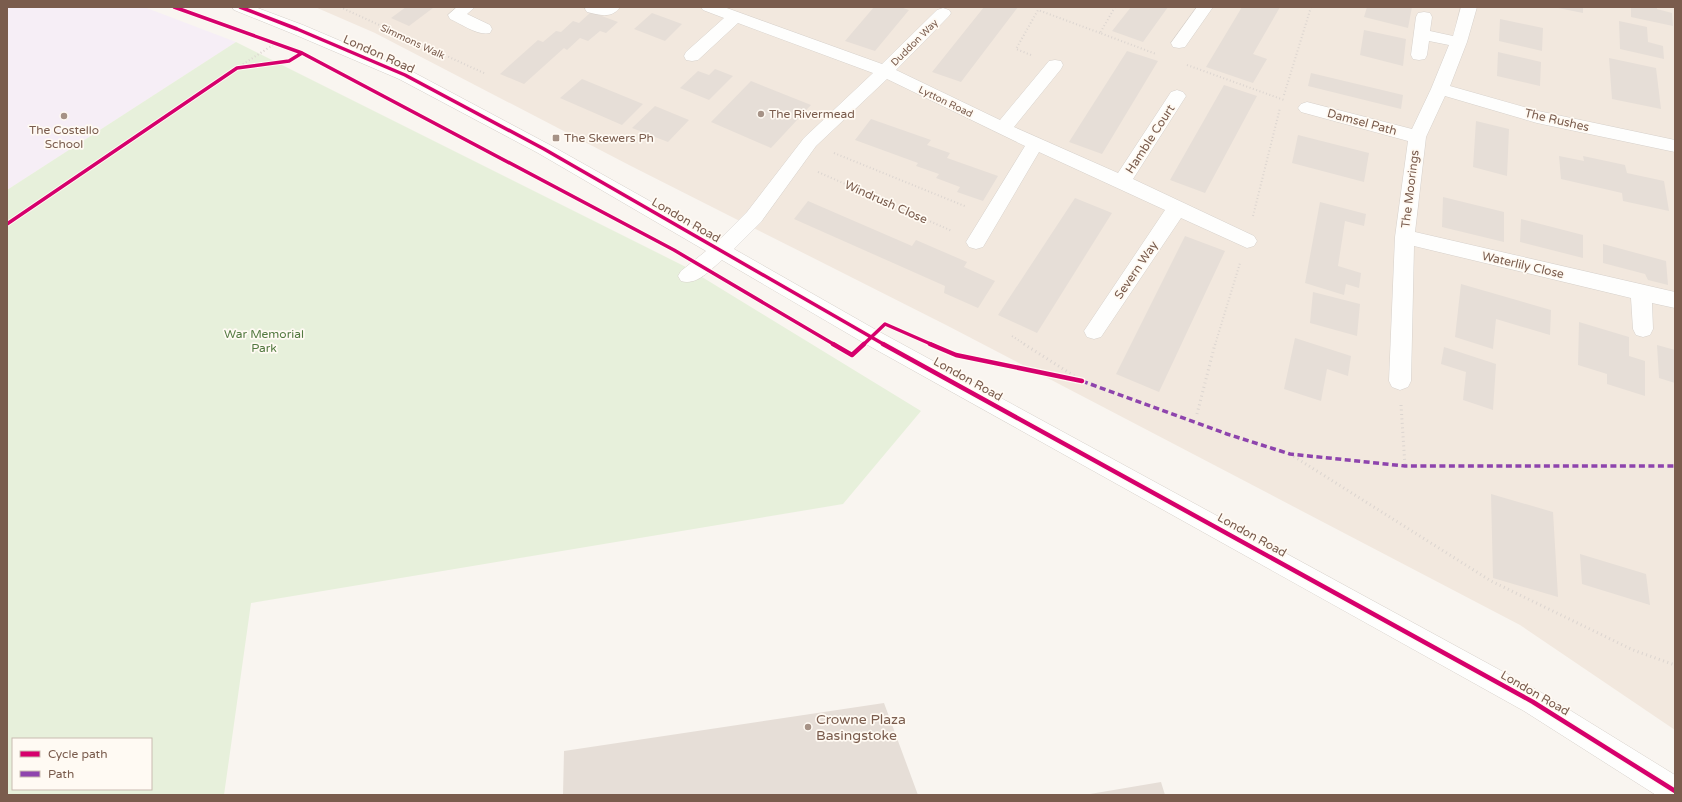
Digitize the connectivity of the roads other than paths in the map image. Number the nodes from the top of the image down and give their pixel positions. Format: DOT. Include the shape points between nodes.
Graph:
graph roads {
  1 [pos="240,7"];
  2 [pos="467,7"];
  3 [pos="612,7"];
  4 [pos="709,7"];
  5 [pos="1205,7"];
  6 [pos="1469,7"];
  7 [pos="593,9"];
  8 [pos="943,13"];
  9 [pos="735,17"];
  10 [pos="1424,17"];
  11 [pos="484,29"];
  12 [pos="1422,35"];
  13 [pos="1459,42"];
  14 [pos="1179,43"];
  15 [pos="1419,55"];
  16 [pos="692,56"];
  17 [pos="1054,65"];
  18 [pos="885,71"];
  19 [pos="1440,89"];
  20 [pos="1178,96"];
  21 [pos="1307,108"];
  22 [pos="1002,129"];
  23 [pos="1417,137"];
  24 [pos="1035,144"];
  25 [pos="1675,146"];
  26 [pos="1122,182"];
  27 [pos="1177,208"];
  28 [pos="1405,237"];
  29 [pos="1247,241"];
  30 [pos="976,242"];
  31 [pos="720,251"];
  32 [pos="688,276"];
  33 [pos="1641,293"];
  34 [pos="1675,300"];
  35 [pos="1643,329"];
  36 [pos="1094,331"];
  37 [pos="1400,381"];
  38 [pos="1675,791"];
  1 -- 31 [label="street, London Road" via="405,76 544,149"];
  2 -- 11 [label="street" via="456,15"];
  3 -- 7 [label="street" via="606,11"];
  4 -- 9 [label="street, Lytton Road"];
  5 -- 14 [label="street"];
  6 -- 13 [label="street, The Moorings"];
  8 -- 18 [label="street, Duddon Way"];
  9 -- 16 [label="street"];
  9 -- 18 [label="street, Lytton Road"];
  10 -- 12 [label="street"];
  12 -- 13 [label="street"];
  12 -- 15 [label="street"];
  13 -- 19 [label="street, The Moorings"];
  17 -- 22 [label="street"];
  18 -- 22 [label="street, Lytton Road"];
  18 -- 31 [label="street" via="810,142 754,217"];
  19 -- 23 [label="street, The Moorings"];
  19 -- 25 [label="street, The Rushes" via="1537,116"];
  20 -- 26 [label="street, Hamble Court"];
  21 -- 23 [label="street, Damsel Path"];
  22 -- 24 [label="street, Lytton Road"];
  23 -- 28 [label="street, The Moorings"];
  24 -- 26 [label="street, Lytton Road"];
  24 -- 30 [label="street"];
  26 -- 27 [label="street, Lytton Road"];
  27 -- 29 [label="street, Lytton Road"];
  27 -- 36 [label="street, Severn Way"];
  28 -- 33 [label="street, Waterlily Close"];
  28 -- 37 [label="street, The Moorings"];
  31 -- 32 [label="street"];
  31 -- 38 [label="street, London Road" via="871,337 1534,702"];
  33 -- 34 [label="street, Waterlily Close"];
  33 -- 35 [label="street"];
}
